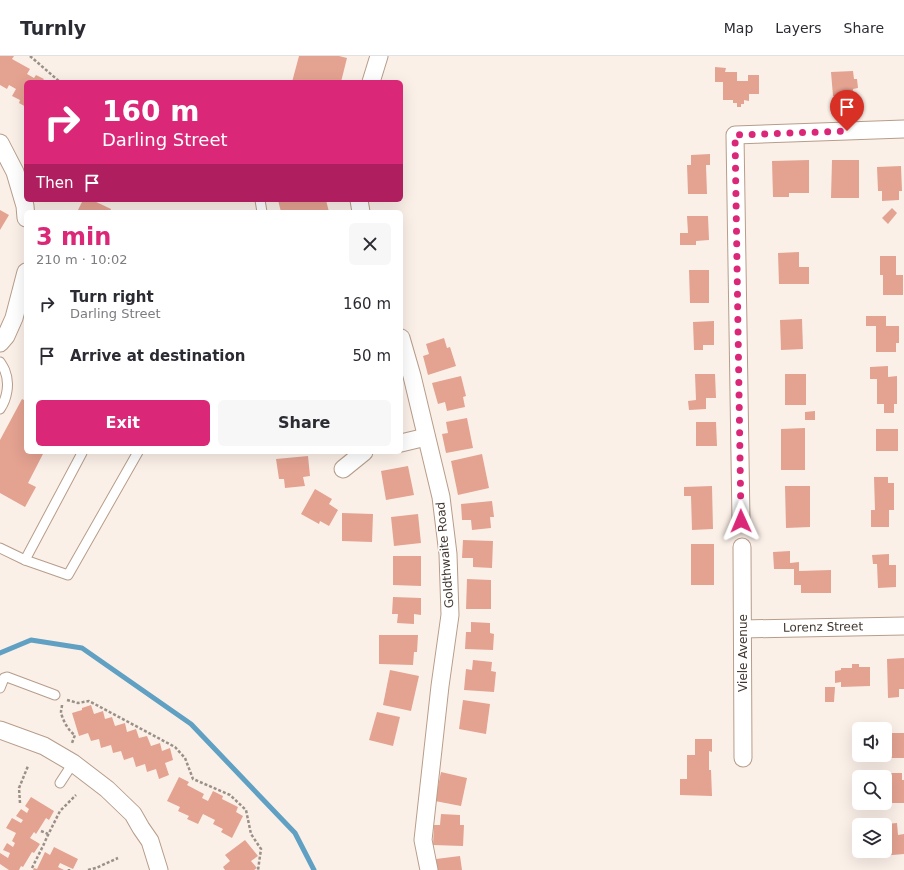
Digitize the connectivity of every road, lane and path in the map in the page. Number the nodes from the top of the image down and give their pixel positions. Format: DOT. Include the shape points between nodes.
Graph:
graph roads {
  1 [pos="30,56"];
  2 [pos="379,56"];
  3 [pos="58,80"];
  4 [pos="372,80"];
  5 [pos="904,129"];
  6 [pos="0,143"];
  7 [pos="25,210"];
  8 [pos="24,280"];
  9 [pos="0,343"];
  10 [pos="403,345"];
  11 [pos="0,362"];
  12 [pos="0,409"];
  13 [pos="426,437"];
  14 [pos="403,443"];
  15 [pos="81,454"];
  16 [pos="137,454"];
  17 [pos="362,454"];
  18 [pos="343,469"];
  19 [pos="741,521"];
  20 [pos="742,547"];
  21 [pos="0,548"];
  22 [pos="25,560"];
  23 [pos="904,626"];
  24 [pos="743,629"];
  25 [pos="0,688"];
  26 [pos="55,695"];
  27 [pos="0,730"];
  28 [pos="72,743"];
  29 [pos="743,758"];
  30 [pos="73,762"];
  31 [pos="28,766"];
  32 [pos="60,783"];
  33 [pos="76,796"];
  34 [pos="20,803"];
  35 [pos="41,831"];
  36 [pos="48,834"];
  37 [pos="118,858"];
  38 [pos="32,868"];
  39 [pos="88,870"];
  40 [pos="159,870"];
  41 [pos="258,870"];
  42 [pos="429,870"];
  1 -- 3 [label="path"];
  2 -- 4 [label="street"];
  5 -- 19 [label="street" via="735,135"];
  6 -- 7 [label="street" via="15,172"];
  8 -- 9 [label="street" via="14,318"];
  10 -- 13 [label="street, Goldthwaite Road"];
  11 -- 12 [label="lane" via="5,371 8,388"];
  13 -- 14 [label="street"];
  13 -- 42 [label="street, Goldthwaite Road" via="441,497 448,554 450,615 423,840"];
  15 -- 22 [label="lane"];
  16 -- 22 [label="lane" via="68,575"];
  17 -- 18 [label="street"];
  20 -- 24 [label="street, Viele Avenue"];
  21 -- 22 [label="lane"];
  23 -- 24 [label="street, Lorenz Street"];
  24 -- 29 [label="street, Viele Avenue"];
  25 -- 26 [label="lane" via="7,676"];
  27 -- 30 [label="street" via="44,746"];
  28 -- 41 [label="path" via="75,735 66,725 61,712 64,698 78,703 89,701 175,747 185,758 193,779 230,795 246,810 251,834 261,849"];
  30 -- 32 [label="lane"];
  30 -- 40 [label="street" via="133,814 150,841"];
  31 -- 34 [label="path" via="19,788"];
  33 -- 36 [label="path" via="60,811"];
  35 -- 36 [label="path"];
  36 -- 38 [label="path"];
  37 -- 39 [label="path"];
}
